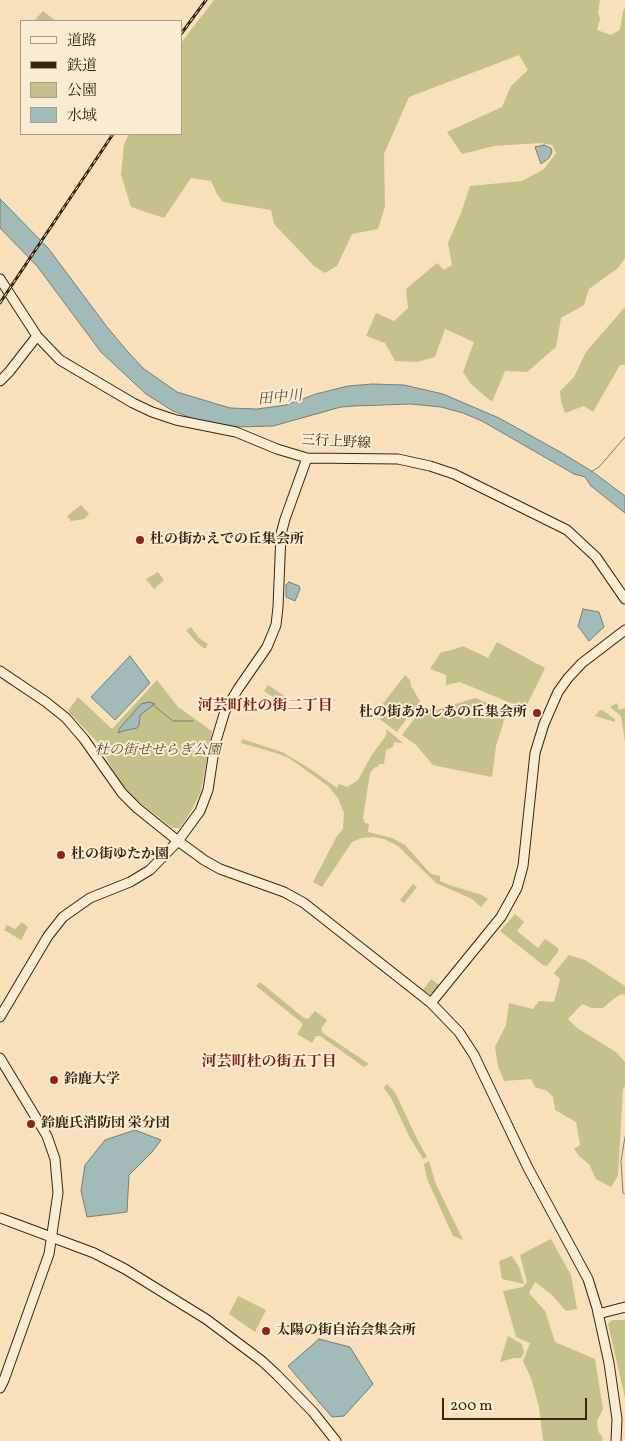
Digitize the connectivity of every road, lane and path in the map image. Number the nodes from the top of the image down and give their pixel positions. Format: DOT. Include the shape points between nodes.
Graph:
graph roads {
  1 [pos="0,279"];
  2 [pos="37,336"];
  3 [pos="0,381"];
  4 [pos="307,458"];
  5 [pos="625,599"];
  6 [pos="625,630"];
  7 [pos="0,671"];
  8 [pos="178,841"];
  9 [pos="430,1003"];
  10 [pos="0,1017"];
  11 [pos="0,1058"];
  12 [pos="0,1218"];
  13 [pos="52,1237"];
  14 [pos="625,1307"];
  15 [pos="598,1314"];
  16 [pos="0,1388"];
  17 [pos="336,1441"];
  18 [pos="616,1441"];
  1 -- 2 [label="street, 三行上野線"];
  2 -- 3 [label="street"];
  2 -- 4 [label="street, 三行上野線" via="60,360 152,412 191,424 236,432"];
  4 -- 5 [label="street, 三行上野線" via="398,459 454,474 571,533 600,562"];
  4 -- 8 [label="street" via="281,534 278,607 272,636 225,711 205,799 198,816"];
  6 -- 9 [label="street" via="578,666 558,692 535,753 523,866 517,888 500,917"];
  7 -- 8 [label="street" via="66,718 122,793"];
  8 -- 9 [label="street" via="220,869 284,892 304,903"];
  8 -- 10 [label="street" via="145,874 84,901 64,916 48,936"];
  9 -- 15 [label="street" via="459,1032 474,1055 528,1168 588,1279"];
  11 -- 13 [label="street" via="52,1147 58,1192"];
  12 -- 13 [label="street"];
  13 -- 16 [label="street" via="46,1263"];
  13 -- 17 [label="street" via="125,1269 206,1319 277,1375 309,1407"];
  14 -- 15 [label="street"];
  15 -- 18 [label="street" via="617,1419"];
}
